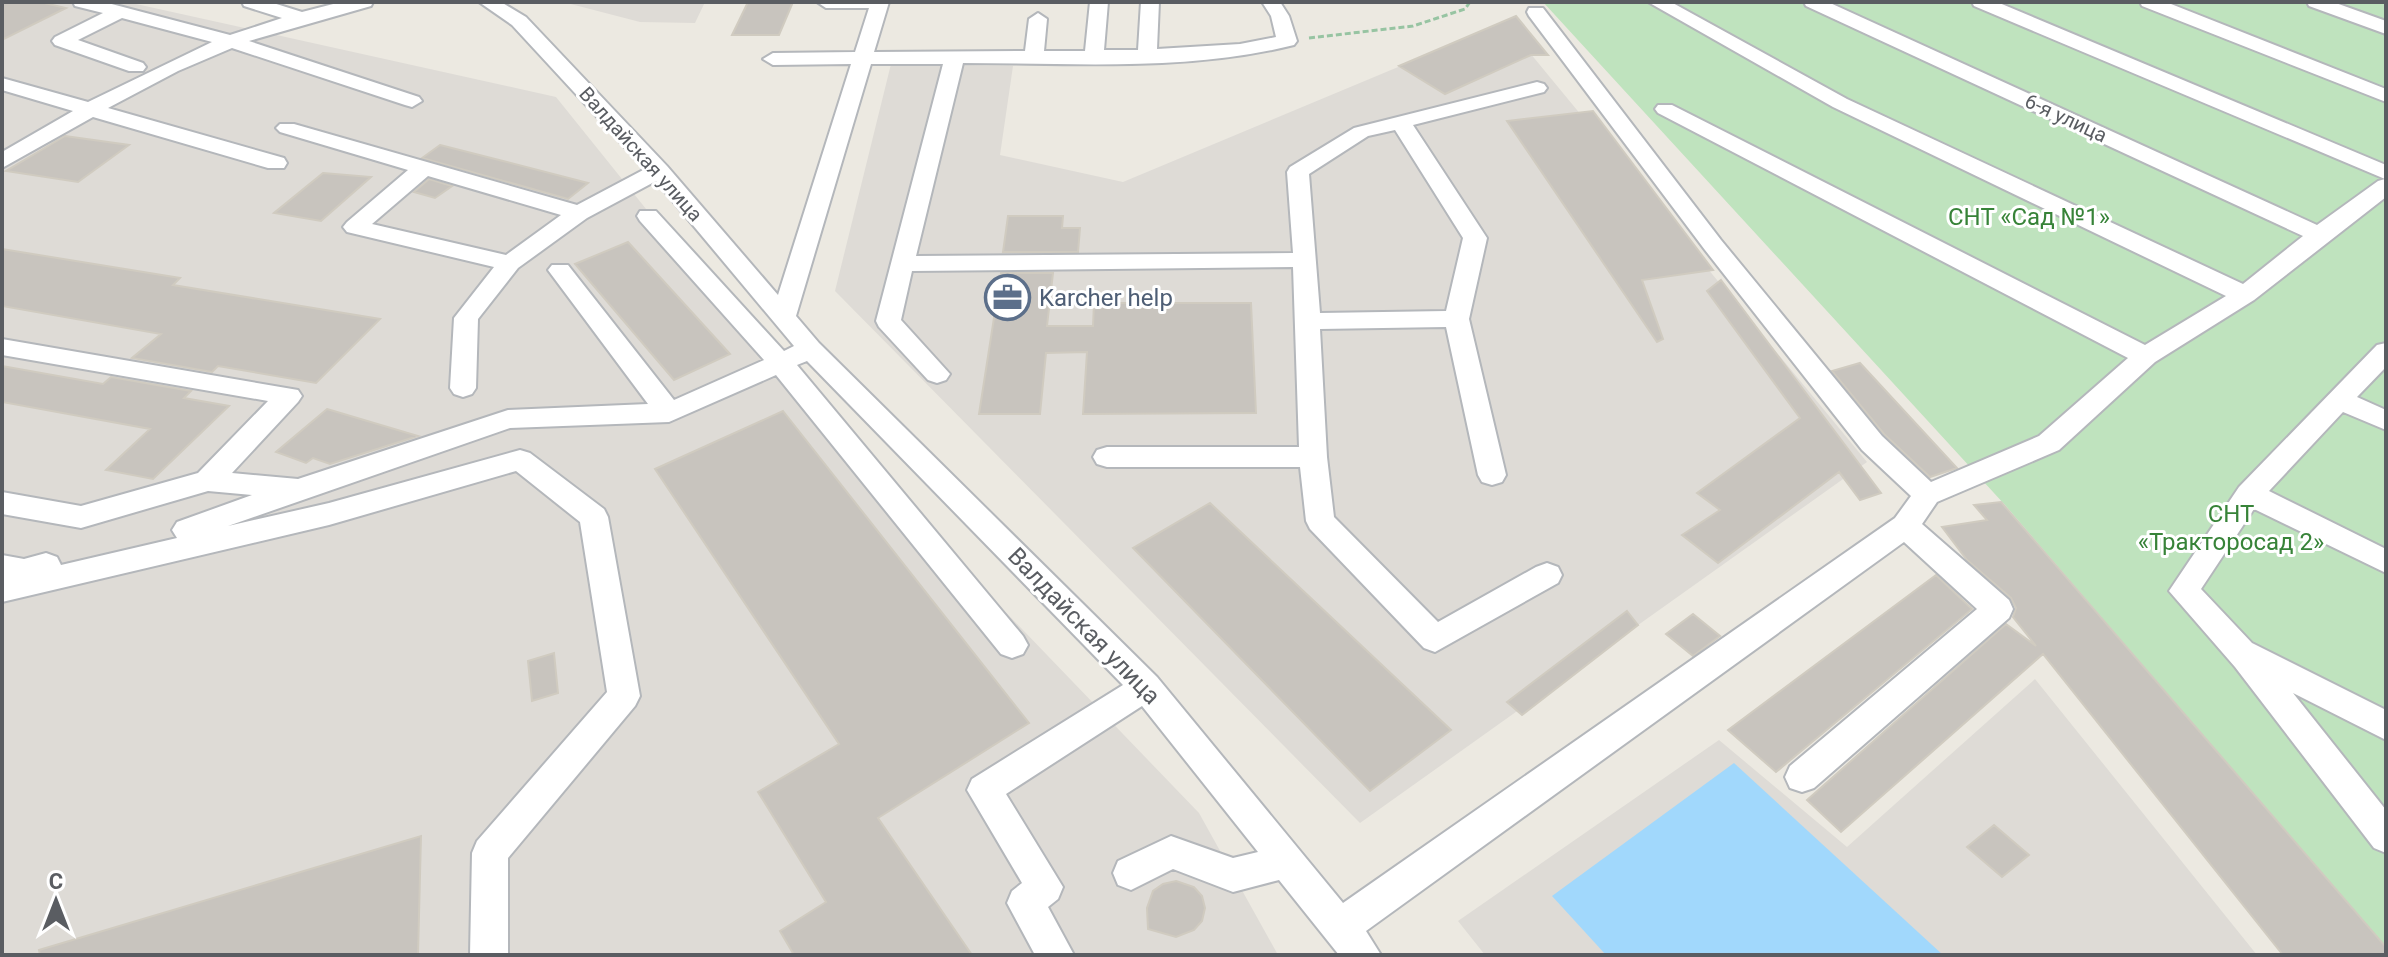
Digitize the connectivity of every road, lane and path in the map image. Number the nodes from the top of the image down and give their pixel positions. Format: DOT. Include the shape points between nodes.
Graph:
graph roads {
  1 [pos="82,2"];
  2 [pos="251,2"];
  3 [pos="364,2"];
  4 [pos="488,2"];
  5 [pos="826,2"];
  6 [pos="1099,2"];
  7 [pos="1150,2"];
  8 [pos="1271,2"];
  9 [pos="1470,2"];
  10 [pos="1657,2"];
  11 [pos="1813,2"];
  12 [pos="1981,2"];
  13 [pos="2149,2"];
  14 [pos="2316,2"];
  15 [pos="880,3"];
  16 [pos="120,12"];
  17 [pos="1536,12"];
  18 [pos="301,18"];
  19 [pos="1038,19"];
  20 [pos="2386,28"];
  21 [pos="230,41"];
  22 [pos="1287,41"];
  23 [pos="1147,56"];
  24 [pos="1034,57"];
  25 [pos="1094,57"];
  26 [pos="954,58"];
  27 [pos="773,59"];
  28 [pos="863,59"];
  29 [pos="136,67"];
  30 [pos="2,84"];
  31 [pos="1537,88"];
  32 [pos="2386,96"];
  33 [pos="412,101"];
  34 [pos="92,109"];
  35 [pos="1665,109"];
  36 [pos="1402,124"];
  37 [pos="287,128"];
  38 [pos="2,161"];
  39 [pos="276,163"];
  40 [pos="424,168"];
  41 [pos="659,171"];
  42 [pos="2386,173"];
  43 [pos="2386,186"];
  44 [pos="579,213"];
  45 [pos="648,216"];
  46 [pos="2319,235"];
  47 [pos="1305,260"];
  48 [pos="510,263"];
  49 [pos="901,264"];
  50 [pos="560,270"];
  51 [pos="2245,295"];
  52 [pos="783,317"];
  53 [pos="1457,319"];
  54 [pos="1307,321"];
  55 [pos="2,347"];
  56 [pos="810,349"];
  57 [pos="2386,351"];
  58 [pos="2146,356"];
  59 [pos="781,363"];
  60 [pos="937,374"];
  61 [pos="463,388"];
  62 [pos="2339,400"];
  63 [pos="669,413"];
  64 [pos="2386,421"];
  65 [pos="1107,457"];
  66 [pos="1313,457"];
  67 [pos="1492,475"];
  68 [pos="208,481"];
  69 [pos="299,489"];
  70 [pos="2249,494"];
  71 [pos="1927,495"];
  72 [pos="2,503"];
  73 [pos="1905,526"];
  74 [pos="2386,562"];
  75 [pos="2,567"];
  76 [pos="1547,575"];
  77 [pos="2,590"];
  78 [pos="1012,645"];
  79 [pos="2238,650"];
  80 [pos="1146,687"];
  81 [pos="2386,726"];
  82 [pos="1802,777"];
  83 [pos="2386,837"];
  84 [pos="1289,861"];
  85 [pos="1131,873"];
  86 [pos="1352,941"];
  87 [pos="489,955"];
  88 [pos="1055,955"];
  1 -- 16 [label="street"];
  2 -- 18 [label="street"];
  3 -- 18 [label="street"];
  4 -- 41 [label="street, Валдайская улица" via="519,21"];
  5 -- 15 [label="street"];
  6 -- 25 [label="street"];
  7 -- 23 [label="street"];
  8 -- 22 [label="street"];
  9 -- 22 [label="path" via="1465,9 1413,26"];
  10 -- 51 [label="street" via="1840,103"];
  11 -- 46 [label="street, 6-я улица"];
  12 -- 42 [label="street"];
  13 -- 32 [label="street"];
  14 -- 20 [label="street"];
  15 -- 28 [label="street"];
  16 -- 21 [label="street"];
  16 -- 29 [label="street" via="62,41"];
  17 -- 71 [label="street" via="1872,443"];
  18 -- 21 [label="street"];
  19 -- 24 [label="street"];
  21 -- 33 [label="street"];
  21 -- 34 [label="street"];
  22 -- 23 [label="street"];
  23 -- 25 [label="street"];
  24 -- 25 [label="street"];
  24 -- 26 [label="street"];
  26 -- 28 [label="street"];
  26 -- 49 [label="street"];
  27 -- 28 [label="street"];
  28 -- 52 [label="street"];
  30 -- 34 [label="street"];
  31 -- 36 [label="street"];
  34 -- 38 [label="street"];
  34 -- 39 [label="street"];
  35 -- 58 [label="street"];
  36 -- 47 [label="street" via="1361,132 1298,172"];
  36 -- 53 [label="street" via="1475,238"];
  37 -- 40 [label="street"];
  40 -- 44 [label="street"];
  40 -- 48 [label="street" via="355,227"];
  41 -- 44 [label="street"];
  41 -- 52 [label="street, Валдайская улица"];
  43 -- 46 [label="street"];
  44 -- 48 [label="street"];
  45 -- 59 [label="street"];
  46 -- 51 [label="street"];
  47 -- 49 [label="street"];
  47 -- 54 [label="street"];
  48 -- 61 [label="street" via="466,318"];
  49 -- 60 [label="street" via="888,321"];
  50 -- 63 [label="street"];
  51 -- 58 [label="street"];
  52 -- 56 [label="street, Валдайская улица"];
  53 -- 54 [label="street"];
  53 -- 67 [label="street"];
  54 -- 66 [label="street"];
  55 -- 68 [label="street" via="289,396"];
  56 -- 59 [label="street"];
  56 -- 80 [label="street, Валдайская улица"];
  57 -- 62 [label="street"];
  58 -- 71 [label="street" via="2049,443"];
  59 -- 63 [label="street"];
  59 -- 78 [label="street"];
  62 -- 64 [label="street"];
  62 -- 70 [label="street"];
  63 -- 69 [label="street" via="508,419"];
  65 -- 66 [label="street"];
  66 -- 76 [label="street" via="1320,521 1435,639"];
  68 -- 69 [label="street"];
  68 -- 72 [label="street" via="81,517"];
  69 -- 75 [label="street" via="203,526 24,571"];
  70 -- 74 [label="street"];
  70 -- 79 [label="street" via="2184,591"];
  71 -- 73 [label="street"];
  73 -- 82 [label="street" via="1998,609"];
  73 -- 86 [label="street"];
  77 -- 87 [label="street" via="329,514 520,460 594,517 624,696 490,853"];
  79 -- 81 [label="street"];
  79 -- 83 [label="street"];
  80 -- 84 [label="street, Валдайская улица"];
  80 -- 88 [label="street" via="984,790 1045,887 1025,903"];
  84 -- 85 [label="street" via="1233,875 1171,852"];
  84 -- 86 [label="street, Валдайская улица"];
}
